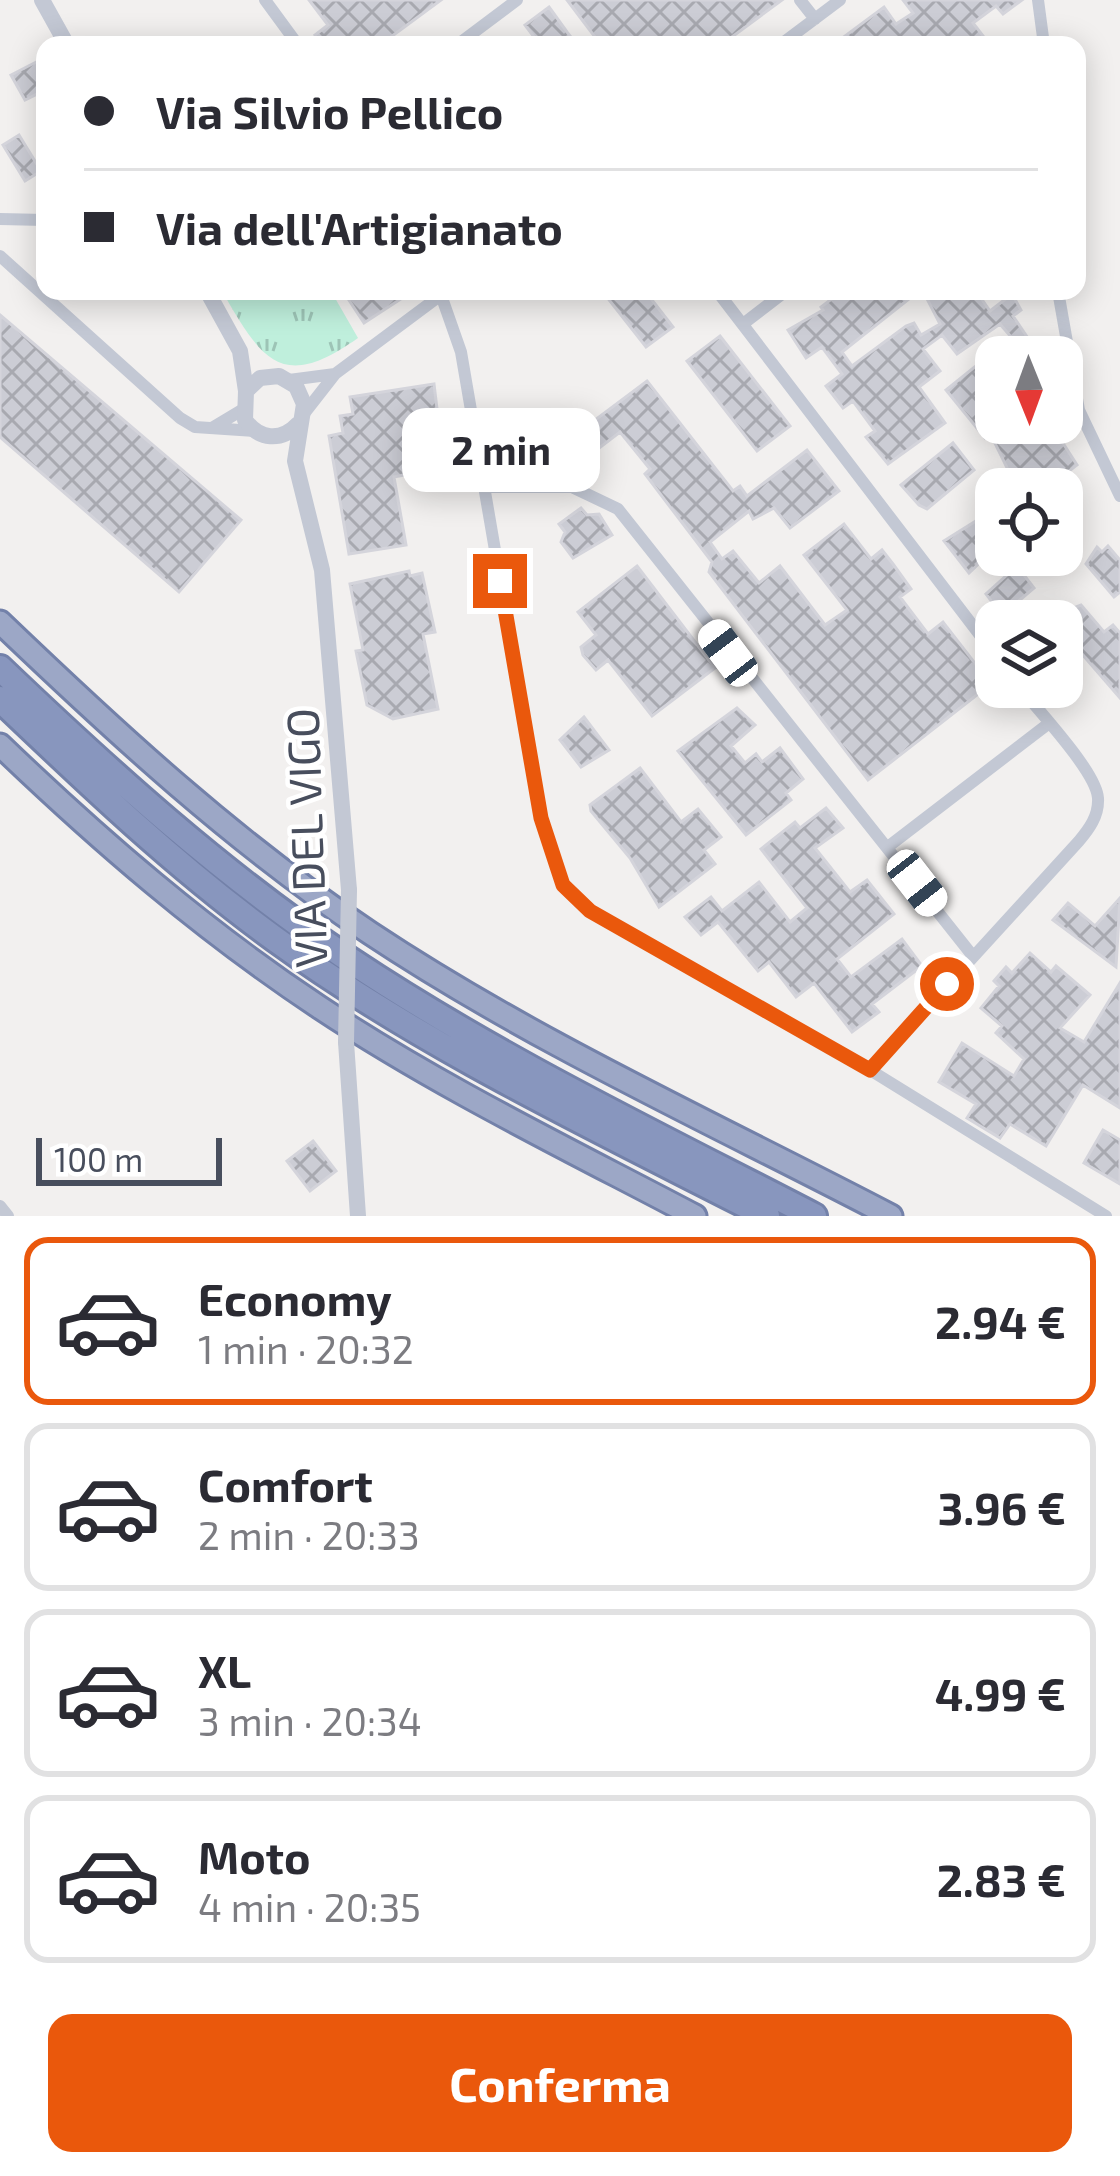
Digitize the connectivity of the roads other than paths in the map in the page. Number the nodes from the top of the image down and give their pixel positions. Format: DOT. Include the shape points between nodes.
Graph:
graph roads {
  1 [pos="42,0"];
  2 [pos="265,0"];
  3 [pos="517,0"];
  4 [pos="800,0"];
  5 [pos="840,0"];
  6 [pos="1038,0"];
  7 [pos="815,20"];
  8 [pos="62,36"];
  9 [pos="291,36"];
  10 [pos="469,36"];
  11 [pos="793,36"];
  12 [pos="1043,36"];
  13 [pos="0,219"];
  14 [pos="36,220"];
  15 [pos="0,256"];
  16 [pos="36,288"];
  17 [pos="49,300"];
  18 [pos="211,300"];
  19 [pos="435,300"];
  20 [pos="446,300"];
  21 [pos="724,300"];
  22 [pos="774,300"];
  23 [pos="1060,300"];
  24 [pos="742,324"];
  25 [pos="241,351"];
  26 [pos="335,374"];
  27 [pos="284,378"];
  28 [pos="244,401"];
  29 [pos="301,420"];
  30 [pos="211,428"];
  31 [pos="258,433"];
  32 [pos="295,461"];
  33 [pos="484,487"];
  34 [pos="1120,496"];
  35 [pos="0,622"];
  36 [pos="975,629"];
  37 [pos="0,668"];
  38 [pos="0,699"];
  39 [pos="1036,708"];
  40 [pos="1048,724"];
  41 [pos="0,745"];
  42 [pos="889,847"];
  43 [pos="973,955"];
  44 [pos="870,1070"];
  45 [pos="0,1206"];
  46 [pos="8,1216"];
  47 [pos="358,1216"];
  48 [pos="695,1216"];
  49 [pos="766,1216"];
  50 [pos="814,1216"];
  51 [pos="891,1216"];
  52 [pos="1106,1216"];
  1 -- 8 [label="street"];
  2 -- 9 [label="street"];
  3 -- 10 [label="street"];
  4 -- 7 [label="street"];
  5 -- 7 [label="street"];
  6 -- 12 [label="street"];
  7 -- 11 [label="street"];
  13 -- 14 [label="street"];
  15 -- 16 [label="street"];
  17 -- 30 [label="street" via="180,418"];
  18 -- 25 [label="street"];
  19 -- 26 [label="street"];
  20 -- 33 [label="street"];
  21 -- 24 [label="street"];
  22 -- 24 [label="street"];
  23 -- 34 [label="street" via="1079,410"];
  24 -- 36 [label="street"];
  25 -- 27 [label="street"];
  25 -- 28 [label="street"];
  26 -- 27 [label="street"];
  26 -- 29 [label="street"];
  27 -- 28 [label="street" via="260,378"];
  27 -- 29 [label="street" via="302,394"];
  28 -- 30 [label="street"];
  28 -- 31 [label="street"];
  29 -- 31 [label="street" via="281,436"];
  29 -- 32 [label="street, VIA DEL VIGO"];
  30 -- 31 [label="street"];
  31 -- 32 [label="street"];
  32 -- 47 [label="street, VIA DEL VIGO, bridge" via="322,570 350,890 346,1042"];
  33 -- 42 [label="street" via="572,487 618,509"];
  33 -- 44 [label="street" via="541,818 563,885 590,911"];
  35 -- 51 [label="highway" via="195,802 371,934"];
  37 -- 50 [label="highway" via="188,840 350,960 483,1041"];
  38 -- 49 [label="highway" via="162,850 313,965 461,1056"];
  39 -- 40 [label="street"];
  40 -- 42 [label="street"];
  40 -- 43 [label="street" via="1096,788 1098,805 1090,828"];
  41 -- 48 [label="highway" via="186,911 320,1007"];
  42 -- 43 [label="street"];
  43 -- 44 [label="street"];
  44 -- 52 [label="street"];
  45 -- 46 [label="street"];
}
